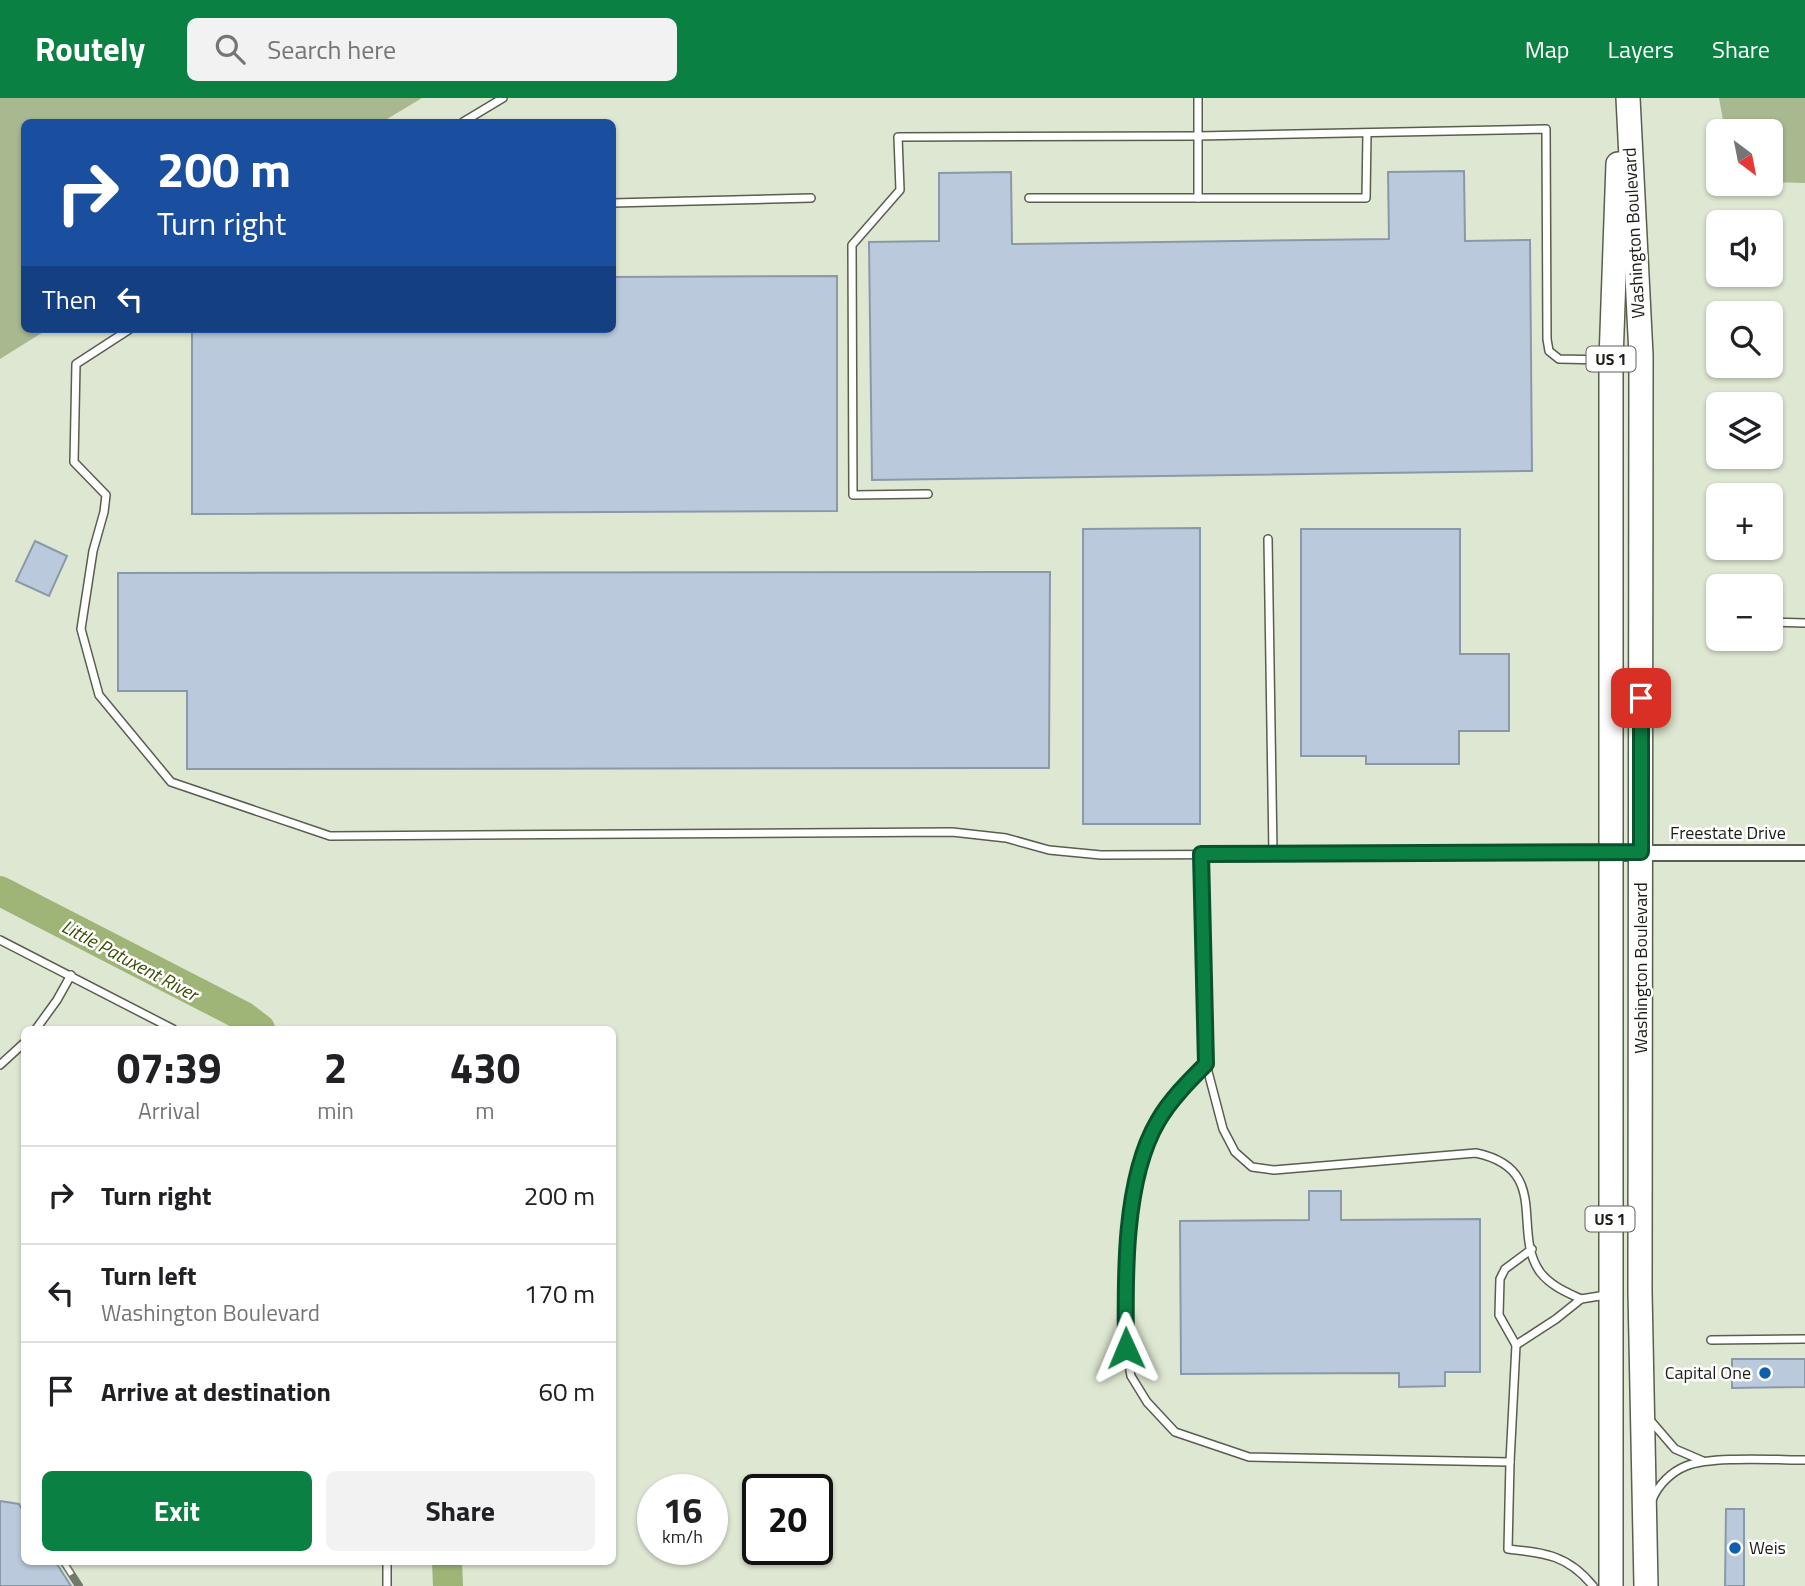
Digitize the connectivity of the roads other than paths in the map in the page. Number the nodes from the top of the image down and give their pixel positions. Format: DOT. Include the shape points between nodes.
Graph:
graph roads {
  1 [pos="503,98"];
  2 [pos="1198,98"];
  3 [pos="1620,98"];
  4 [pos="1628,98"];
  5 [pos="468,119"];
  6 [pos="1367,133"];
  7 [pos="1198,136"];
  8 [pos="811,198"];
  9 [pos="1029,198"];
  10 [pos="1198,198"];
  11 [pos="616,203"];
  12 [pos="124,333"];
  13 [pos="1611,360"];
  14 [pos="928,494"];
  15 [pos="1268,540"];
  16 [pos="1783,622"];
  17 [pos="1805,623"];
  18 [pos="1641,852"];
  19 [pos="1273,853"];
  20 [pos="1609,853"];
  21 [pos="1805,853"];
  22 [pos="1201,854"];
  23 [pos="0,940"];
  24 [pos="71,975"];
  25 [pos="38,1026"];
  26 [pos="167,1026"];
  27 [pos="21,1046"];
  28 [pos="1206,1064"];
  29 [pos="0,1065"];
  30 [pos="1532,1249"];
  31 [pos="1611,1294"];
  32 [pos="1581,1300"];
  33 [pos="1711,1339"];
  34 [pos="1805,1339"];
  35 [pos="1516,1345"];
  36 [pos="1643,1405"];
  37 [pos="1805,1460"];
  38 [pos="1704,1461"];
  39 [pos="1510,1462"];
  40 [pos="1645,1516"];
  41 [pos="387,1565"];
  42 [pos="387,1586"];
  43 [pos="1593,1586"];
  44 [pos="1611,1586"];
  45 [pos="1646,1586"];
  1 -- 5 [label="lane"];
  2 -- 7 [label="lane"];
  3 -- 13 [label="main road, Washington Boulevard / US 1"];
  4 -- 18 [label="main road, Washington Boulevard / US 1" via="1640,355"];
  6 -- 7 [label="lane"];
  6 -- 10 [label="lane" via="1366,198"];
  6 -- 13 [label="lane" via="1546,129 1549,351 1559,359"];
  7 -- 10 [label="lane"];
  7 -- 14 [label="lane" via="898,137 900,190 852,244 853,495"];
  8 -- 11 [label="lane"];
  9 -- 10 [label="lane"];
  12 -- 22 [label="lane" via="76,364 74,462 106,495 80,629 99,695 171,782 330,836 952,832 1101,855"];
  13 -- 20 [label="main road, Washington Boulevard / US 1"];
  15 -- 19 [label="lane"];
  16 -- 17 [label="lane"];
  18 -- 20 [label="street, Freestate Drive"];
  18 -- 21 [label="street, Freestate Drive"];
  18 -- 36 [label="main road, Washington Boulevard / US 1"];
  19 -- 20 [label="lane"];
  19 -- 22 [label="lane"];
  20 -- 31 [label="main road, Washington Boulevard / US 1"];
  22 -- 28 [label="lane"];
  23 -- 24 [label="lane"];
  24 -- 25 [label="lane"];
  24 -- 26 [label="lane"];
  27 -- 29 [label="lane"];
  28 -- 30 [label="lane" via="1223,1129 1235,1152 1252,1167 1274,1170 1476,1153 1493,1157 1510,1167 1521,1183"];
  28 -- 39 [label="lane" via="1157,1122 1142,1159 1132,1204 1126,1348 1131,1377 1147,1402 1175,1432 1249,1457"];
  30 -- 32 [label="lane" via="1541,1273 1553,1286"];
  30 -- 35 [label="lane" via="1505,1269 1500,1279 1499,1315"];
  31 -- 32 [label="lane"];
  31 -- 44 [label="main road, Washington Boulevard / US 1"];
  32 -- 35 [label="lane"];
  33 -- 34 [label="lane"];
  35 -- 39 [label="lane"];
  36 -- 38 [label="lane" via="1671,1445"];
  36 -- 40 [label="main road, Washington Boulevard / US 1"];
  37 -- 38 [label="lane"];
  38 -- 40 [label="lane" via="1684,1466 1667,1478"];
  39 -- 43 [label="lane" via="1508,1549 1565,1560"];
  40 -- 45 [label="main road, Washington Boulevard / US 1"];
  41 -- 42 [label="lane"];
}
